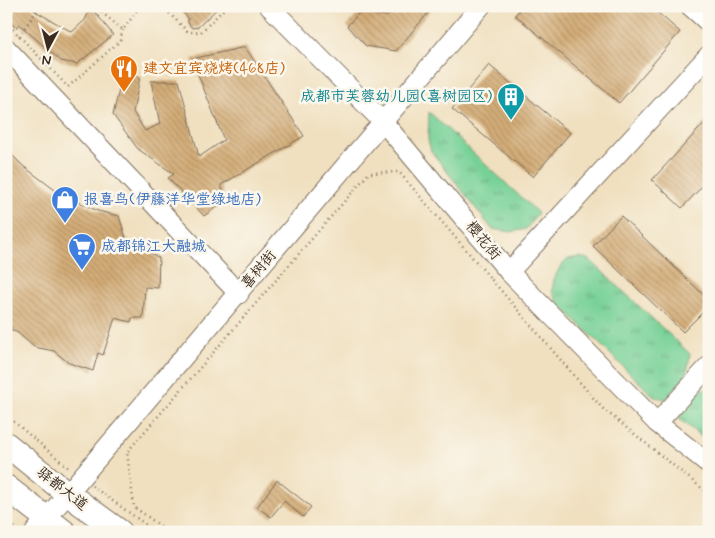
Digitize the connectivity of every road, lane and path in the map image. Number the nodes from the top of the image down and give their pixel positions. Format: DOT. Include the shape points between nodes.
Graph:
graph roads {
  1 [pos="40,6"];
  2 [pos="94,6"];
  3 [pos="140,6"];
  4 [pos="162,6"];
  5 [pos="227,6"];
  6 [pos="269,6"];
  7 [pos="482,6"];
  8 [pos="690,6"];
  9 [pos="6,22"];
  10 [pos="709,23"];
  11 [pos="123,30"];
  12 [pos="13,42"];
  13 [pos="709,54"];
  14 [pos="384,123"];
  15 [pos="509,272"];
  16 [pos="239,294"];
  17 [pos="709,366"];
  18 [pos="657,422"];
  19 [pos="6,444"];
  20 [pos="709,464"];
  21 [pos="6,487"];
  22 [pos="68,494"];
  23 [pos="709,494"];
  24 [pos="6,521"];
  25 [pos="49,527"];
  26 [pos="20,532"];
  27 [pos="120,532"];
  28 [pos="169,532"];
  1 -- 12 [label="path"];
  2 -- 11 [label="path"];
  3 -- 11 [label="path"];
  4 -- 5 [label="path" via="188,32 201,32"];
  6 -- 14 [label="street, 樱花街"];
  7 -- 14 [label="street, 喜树街"];
  8 -- 10 [label="street"];
  9 -- 12 [label="path"];
  11 -- 12 [label="path" via="120,41 68,87"];
  12 -- 16 [label="street"];
  13 -- 15 [label="street"];
  14 -- 15 [label="street, 樱花街"];
  14 -- 16 [label="street, 喜树街"];
  15 -- 18 [label="street, 樱花街"];
  16 -- 22 [label="street, 喜树街"];
  17 -- 18 [label="street"];
  18 -- 20 [label="street, 樱花街"];
  19 -- 22 [label="main road, 驿都大道"];
  21 -- 25 [label="main road"];
  22 -- 25 [label="street, 喜树街"];
  22 -- 27 [label="main road, 驿都大道"];
  23 -- 28 [label="path" via="602,408 399,172 369,173 127,452 134,506"];
  24 -- 26 [label="path"];
}
